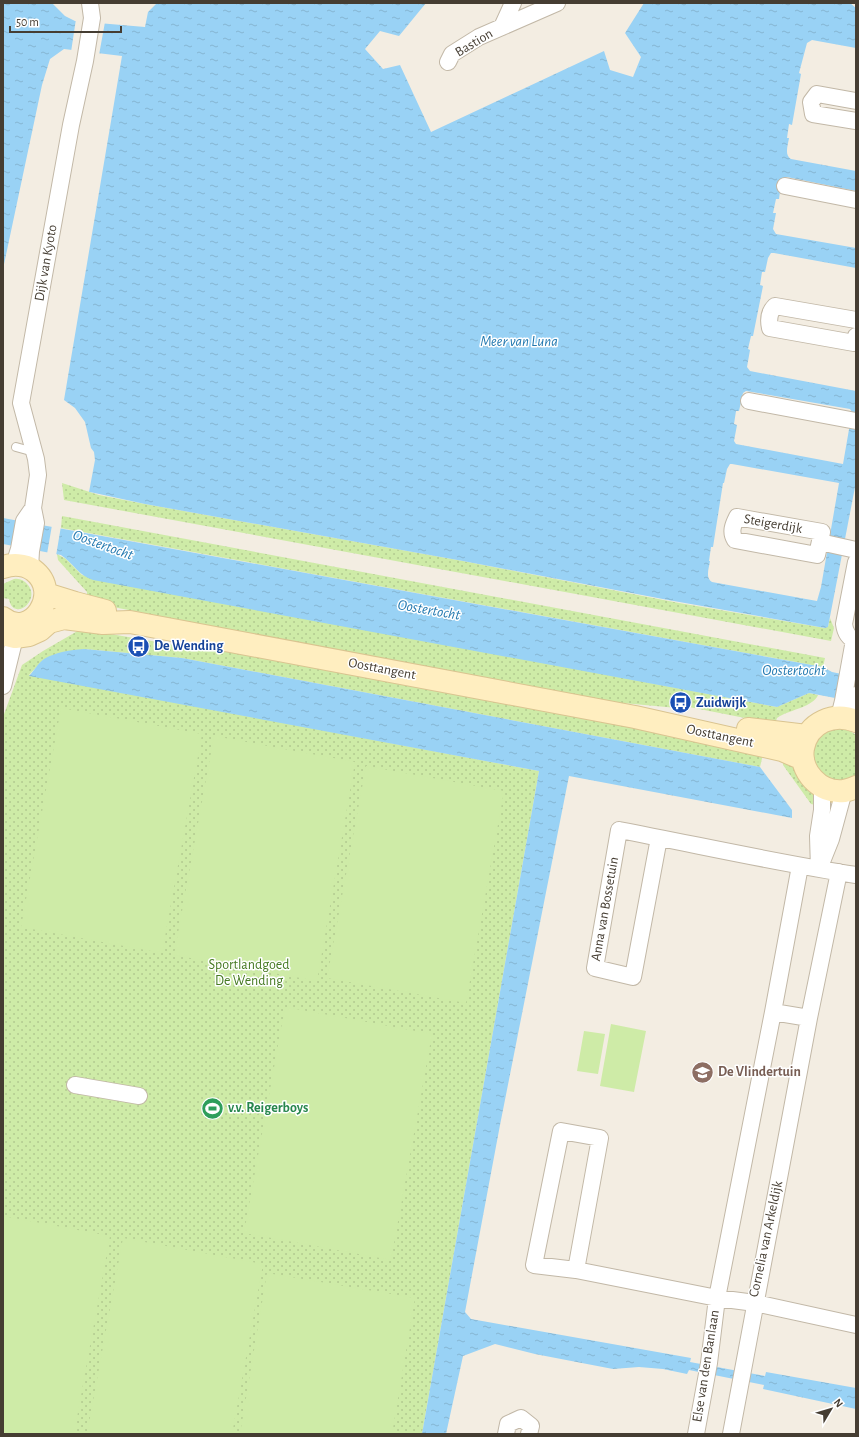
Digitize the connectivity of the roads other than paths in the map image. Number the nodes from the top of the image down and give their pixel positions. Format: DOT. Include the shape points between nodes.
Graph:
graph roads {
  1 [pos="101,3"];
  2 [pos="513,3"];
  3 [pos="557,3"];
  4 [pos="91,10"];
  5 [pos="502,27"];
  6 [pos="448,62"];
  7 [pos="856,101"];
  8 [pos="856,121"];
  9 [pos="785,186"];
  10 [pos="856,200"];
  11 [pos="856,320"];
  12 [pos="856,336"];
  13 [pos="749,401"];
  14 [pos="856,421"];
  15 [pos="16,447"];
  16 [pos="34,452"];
  17 [pos="820,542"];
  18 [pos="856,550"];
  19 [pos="20,560"];
  20 [pos="856,562"];
  21 [pos="46,594"];
  22 [pos="130,622"];
  23 [pos="11,628"];
  24 [pos="855,641"];
  25 [pos="3,686"];
  26 [pos="850,710"];
  27 [pos="635,717"];
  28 [pos="807,736"];
  29 [pos="803,759"];
  30 [pos="822,786"];
  31 [pos="850,789"];
  32 [pos="659,838"];
  33 [pos="800,866"];
  34 [pos="819,869"];
  35 [pos="839,872"];
  36 [pos="856,875"];
  37 [pos="773,1012"];
  38 [pos="809,1018"];
  39 [pos="75,1085"];
  40 [pos="139,1096"];
  41 [pos="576,1270"];
  42 [pos="717,1298"];
  43 [pos="755,1303"];
  44 [pos="855,1322"];
  45 [pos="506,1434"];
  46 [pos="529,1434"];
  47 [pos="696,1434"];
  48 [pos="731,1434"];
  1 -- 4 [label="street, Dijk van Kyoto" via="98,11"];
  2 -- 5 [label="street, Bastion"];
  3 -- 5 [label="street, Bastion"];
  4 -- 16 [label="street, Dijk van Kyoto" via="85,61 21,403"];
  5 -- 6 [label="street, Bastion" via="478,37 452,54"];
  7 -- 8 [label="street" via="817,94 811,102 813,114"];
  9 -- 10 [label="street"];
  11 -- 12 [label="street" via="775,306 768,322 770,328 854,343"];
  13 -- 14 [label="street"];
  15 -- 16 [label="lane"];
  16 -- 19 [label="street, Dijk van Kyoto" via="38,475 31,518"];
  17 -- 17 [label="street, Steigerdijk" via="817,555 735,540 732,526 737,517 822,532"];
  17 -- 18 [label="street, Steigerdijk"];
  19 -- 21 [label="main road" via="41,578"];
  20 -- 24 [label="street" via="844,624 848,635"];
  21 -- 22 [label="main road, Oosttangent" via="105,611"];
  21 -- 23 [label="main road" via="42,607 34,618"];
  22 -- 23 [label="main road, Oosttangent" via="103,623 64,618 49,622 40,630 28,635"];
  22 -- 27 [label="main road, Oosttangent"];
  23 -- 25 [label="street"];
  24 -- 26 [label="street" via="848,673"];
  26 -- 28 [label="main road" via="824,720"];
  27 -- 28 [label="main road, Oosttangent"];
  27 -- 29 [label="main road, Oosttangent" via="782,750"];
  28 -- 29 [label="main road"];
  29 -- 30 [label="main road" via="809,775"];
  30 -- 31 [label="main road" via="833,790"];
  30 -- 34 [label="street" via="818,836"];
  31 -- 34 [label="street"];
  32 -- 32 [label="street, Anna van Bossetuin" via="633,977 595,968 619,830"];
  32 -- 33 [label="street, Anna van Bossetuin"];
  33 -- 34 [label="street"];
  33 -- 37 [label="street"];
  34 -- 35 [label="street"];
  35 -- 36 [label="street"];
  35 -- 38 [label="street, Cornelia van Arkeldijk"];
  37 -- 38 [label="street"];
  37 -- 42 [label="street"];
  38 -- 43 [label="street, Cornelia van Arkeldijk"];
  39 -- 40 [label="street"];
  41 -- 41 [label="street, Cornelia van Arkeldijk" via="600,1138 561,1131 534,1265"];
  41 -- 42 [label="street, Cornelia van Arkeldijk"];
  42 -- 43 [label="street, Cornelia van Arkeldijk"];
  42 -- 47 [label="street, Else van den Banlaan"];
  43 -- 44 [label="street"];
  43 -- 48 [label="street"];
  45 -- 46 [label="street" via="508,1424 521,1418 531,1426"];
}
